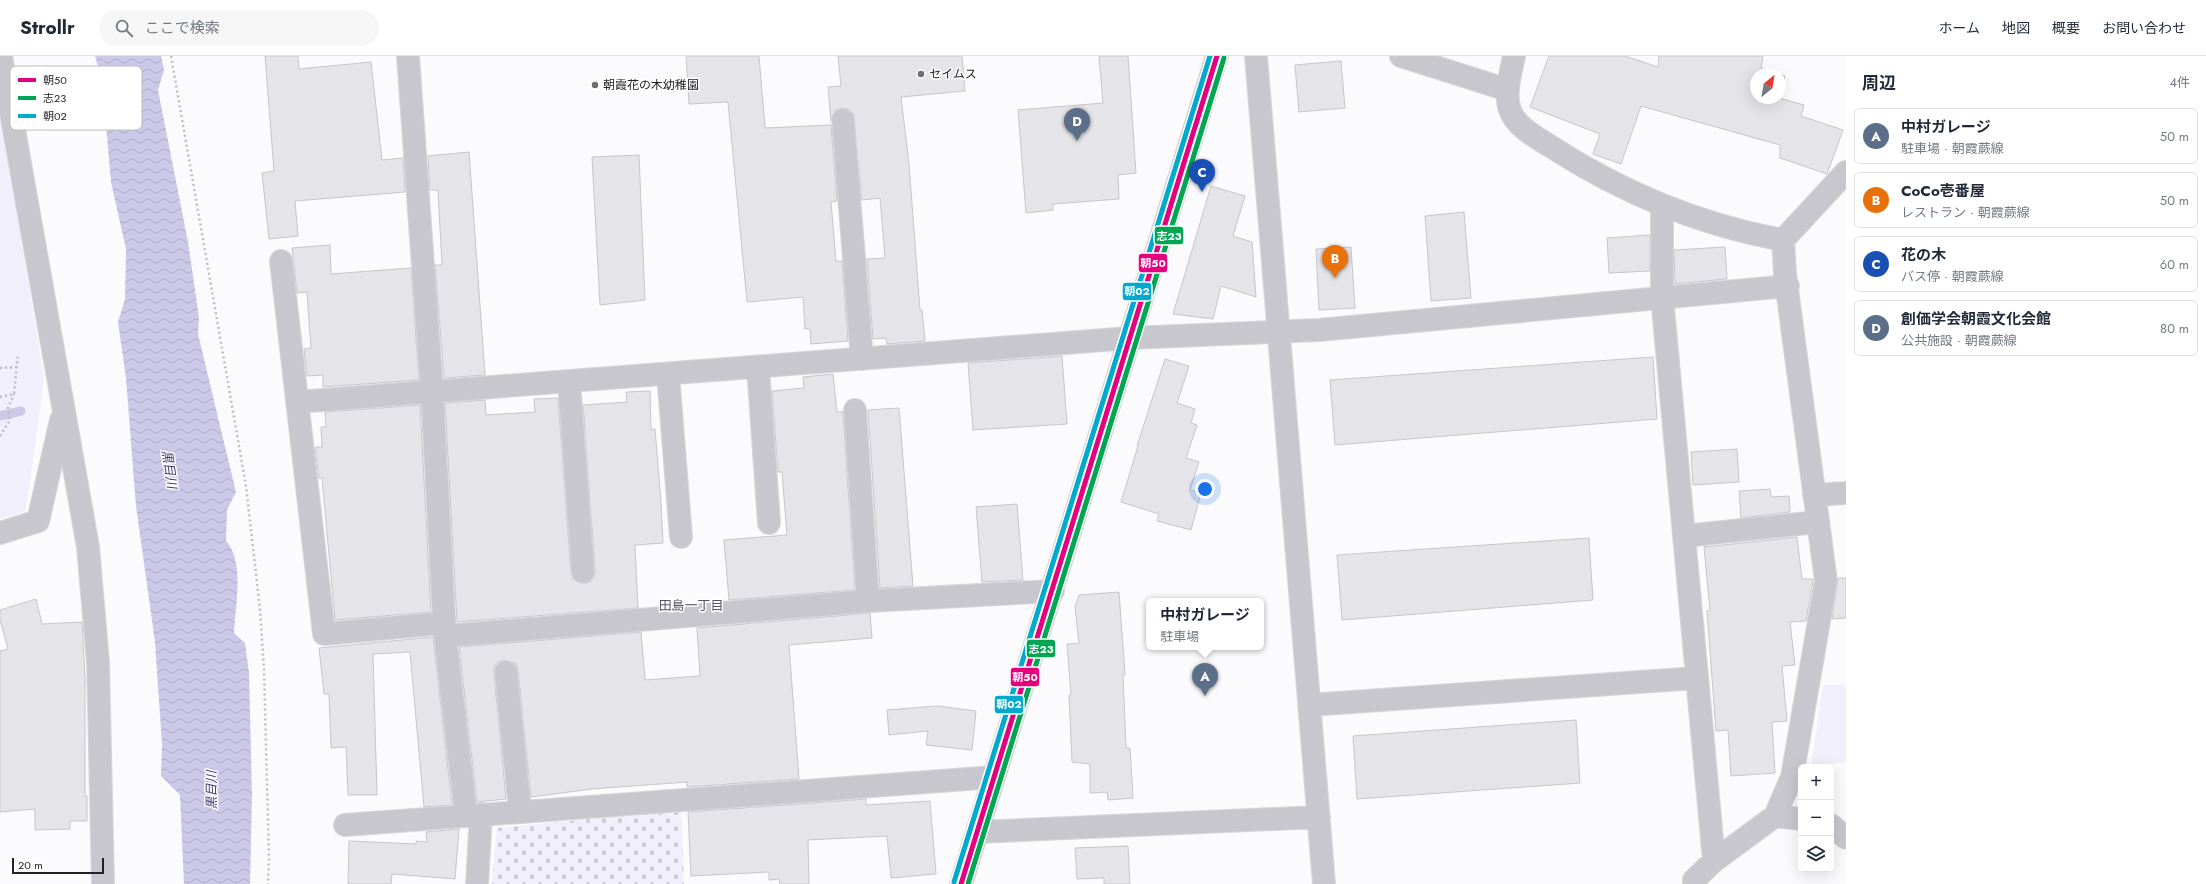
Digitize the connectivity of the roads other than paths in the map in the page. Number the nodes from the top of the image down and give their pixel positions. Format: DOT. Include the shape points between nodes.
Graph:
graph roads {
  1 [pos="1,56"];
  2 [pos="408,56"];
  3 [pos="1217,56"];
  4 [pos="1256,56"];
  5 [pos="1401,56"];
  6 [pos="1514,56"];
  7 [pos="1508,90"];
  8 [pos="10,105"];
  9 [pos="843,120"];
  10 [pos="15,130"];
  11 [pos="1846,172"];
  12 [pos="1662,206"];
  13 [pos="1783,240"];
  14 [pos="281,261"];
  15 [pos="1788,286"];
  16 [pos="1662,297"];
  17 [pos="1279,333"];
  18 [pos="1130,338"];
  19 [pos="862,358"];
  20 [pos="758,367"];
  21 [pos="668,374"];
  22 [pos="568,382"];
  23 [pos="432,392"];
  24 [pos="297,402"];
  25 [pos="855,410"];
  26 [pos="63,413"];
  27 [pos="1846,493"];
  28 [pos="1814,495"];
  29 [pos="770,522"];
  30 [pos="1818,522"];
  31 [pos="0,533"];
  32 [pos="1684,536"];
  33 [pos="681,537"];
  34 [pos="583,572"];
  35 [pos="1053,590"];
  36 [pos="868,600"];
  37 [pos="444,630"];
  38 [pos="506,672"];
  39 [pos="1697,678"];
  40 [pos="1309,705"];
  41 [pos="994,778"];
  42 [pos="520,811"];
  43 [pos="473,815"];
  44 [pos="1775,816"];
  45 [pos="1319,817"];
  46 [pos="1798,819"];
  47 [pos="345,825"];
  48 [pos="1834,828"];
  49 [pos="977,832"];
  50 [pos="1846,838"];
  51 [pos="1714,861"];
  52 [pos="103,884"];
  53 [pos="477,884"];
  54 [pos="961,884"];
  55 [pos="1324,884"];
  56 [pos="1694,884"];
  1 -- 8 [label="street"];
  2 -- 23 [label="street"];
  3 -- 18 [label="main road"];
  4 -- 17 [label="street"];
  5 -- 7 [label="street"];
  6 -- 7 [label="street"];
  7 -- 12 [label="street" via="1510,110 1525,130 1590,172"];
  9 -- 19 [label="street"];
  10 -- 26 [label="street"];
  11 -- 13 [label="street"];
  12 -- 13 [label="street" via="1748,234"];
  12 -- 16 [label="street"];
  13 -- 15 [label="street"];
  14 -- 24 [label="street"];
  15 -- 16 [label="street"];
  15 -- 28 [label="street"];
  16 -- 17 [label="street"];
  16 -- 32 [label="street"];
  17 -- 18 [label="street"];
  17 -- 40 [label="street"];
  18 -- 19 [label="street"];
  18 -- 35 [label="main road"];
  19 -- 20 [label="street"];
  20 -- 21 [label="street"];
  20 -- 29 [label="street"];
  21 -- 22 [label="street"];
  21 -- 33 [label="street"];
  22 -- 23 [label="street"];
  22 -- 34 [label="street"];
  23 -- 24 [label="street"];
  23 -- 37 [label="street"];
  24 -- 37 [label="street" via="324,634"];
  25 -- 36 [label="street"];
  26 -- 31 [label="street" via="38,521"];
  26 -- 52 [label="street" via="88,547 98,662"];
  27 -- 28 [label="street"];
  28 -- 30 [label="street"];
  30 -- 32 [label="street"];
  30 -- 44 [label="street" via="1826,581 1792,777"];
  32 -- 39 [label="street"];
  35 -- 36 [label="street"];
  35 -- 41 [label="main road"];
  36 -- 37 [label="street"];
  37 -- 43 [label="street"];
  38 -- 42 [label="street"];
  39 -- 40 [label="street"];
  39 -- 51 [label="street"];
  40 -- 45 [label="street"];
  41 -- 42 [label="street"];
  41 -- 49 [label="main road"];
  42 -- 43 [label="street"];
  43 -- 47 [label="street"];
  43 -- 53 [label="street"];
  44 -- 46 [label="street"];
  44 -- 51 [label="street"];
  45 -- 49 [label="street"];
  45 -- 55 [label="street"];
  48 -- 50 [label="street"];
  49 -- 54 [label="main road"];
  51 -- 56 [label="street" via="1694,880"];
}
